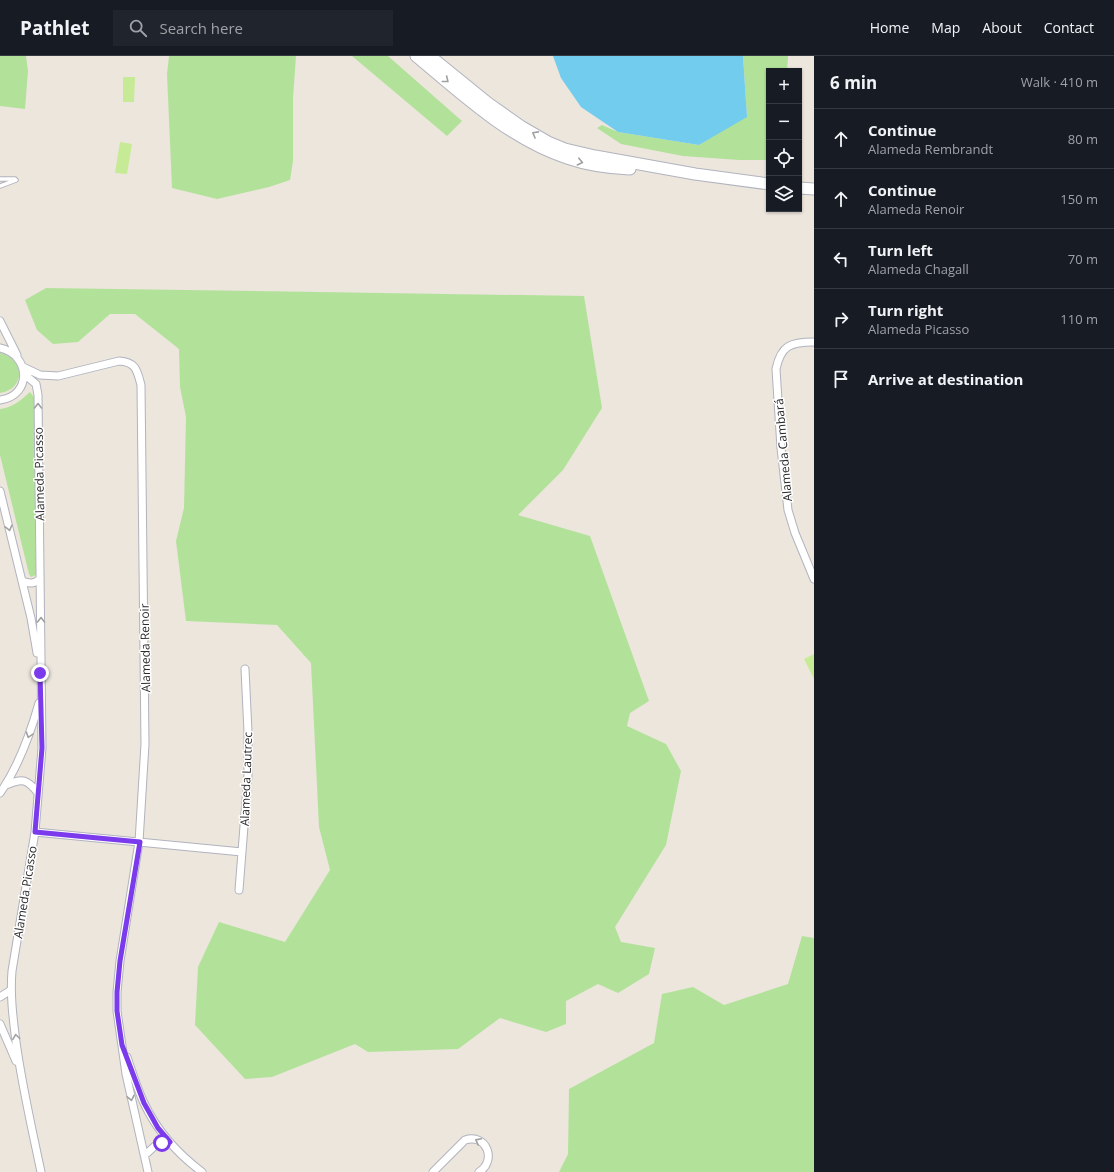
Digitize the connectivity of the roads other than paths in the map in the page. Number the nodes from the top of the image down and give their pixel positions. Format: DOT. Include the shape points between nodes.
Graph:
graph roads {
  1 [pos="416,56"];
  2 [pos="430,56"];
  3 [pos="694,174"];
  4 [pos="0,179"];
  5 [pos="766,184"];
  6 [pos="0,186"];
  7 [pos="802,188"];
  8 [pos="814,190"];
  9 [pos="0,321"];
  10 [pos="814,342"];
  11 [pos="0,348"];
  12 [pos="19,359"];
  13 [pos="23,370"];
  14 [pos="0,400"];
  15 [pos="0,491"];
  16 [pos="40,579"];
  17 [pos="814,579"];
  18 [pos="22,581"];
  19 [pos="246,669"];
  20 [pos="40,673"];
  21 [pos="40,698"];
  22 [pos="6,785"];
  23 [pos="0,793"];
  24 [pos="38,793"];
  25 [pos="35,832"];
  26 [pos="140,842"];
  27 [pos="242,852"];
  28 [pos="239,890"];
  29 [pos="11,990"];
  30 [pos="0,997"];
  31 [pos="0,1024"];
  32 [pos="122,1045"];
  33 [pos="21,1076"];
  34 [pos="170,1142"];
  35 [pos="145,1155"];
  36 [pos="41,1172"];
  37 [pos="148,1172"];
  38 [pos="202,1172"];
  39 [pos="434,1172"];
  40 [pos="479,1172"];
  1 -- 3 [label="main road, one-way" via="512,132 548,151 582,163"];
  3 -- 2 [label="main road, one-way" via="595,156 548,142 488,103"];
  3 -- 5 [label="main road"];
  4 -- 6 [label="lane" via="16,180"];
  7 -- 8 [label="main road"];
  9 -- 12 [label="street, Alameda Picasso"];
  10 -- 17 [label="street, Alameda Cambará" via="800,342 786,348 778,358 776,369 788,510"];
  11 -- 12 [label="street" via="14,353"];
  12 -- 13 [label="street, Alameda Picasso"];
  13 -- 14 [label="street" via="22,383 18,390 12,396"];
  16 -- 13 [label="street, Alameda Picasso, one-way" via="38,391 36,384"];
  13 -- 26 [label="street, Alameda Renoir" via="40,375 58,376 126,361 136,368 141,384 145,744"];
  15 -- 18 [label="street, Alameda Picasso, one-way"];
  16 -- 18 [label="street" via="31,584"];
  20 -- 16 [label="street, Alameda Picasso, one-way"];
  18 -- 20 [label="street, Alameda Picasso" via="32,618"];
  19 -- 27 [label="street, Alameda Lautrec" via="248,775"];
  20 -- 21 [label="street, Alameda Picasso"];
  21 -- 22 [label="street, Alameda Picasso, one-way" via="28,739"];
  21 -- 24 [label="street, Alameda Picasso" via="42,740"];
  22 -- 23 [label="street, Alameda Picasso"];
  22 -- 24 [label="street" via="24,780"];
  24 -- 25 [label="street, Alameda Picasso"];
  25 -- 26 [label="street"];
  25 -- 29 [label="street, Alameda Picasso"];
  26 -- 27 [label="street"];
  26 -- 32 [label="street, Alameda Renoir" via="117,992"];
  27 -- 28 [label="street, Alameda Lautrec"];
  29 -- 30 [label="street"];
  33 -- 29 [label="street, Alameda Picasso, one-way"];
  31 -- 33 [label="street, Alameda Picasso"];
  32 -- 34 [label="street" via="144,1103 158,1128"];
  32 -- 35 [label="street, one-way" via="131,1099"];
  33 -- 36 [label="street, Alameda Picasso"];
  34 -- 35 [label="street" via="156,1146"];
  34 -- 38 [label="street"];
  35 -- 37 [label="street"];
  40 -- 39 [label="street, one-way" via="486,1165 488,1152 486,1146 476,1138 465,1140"];
}
